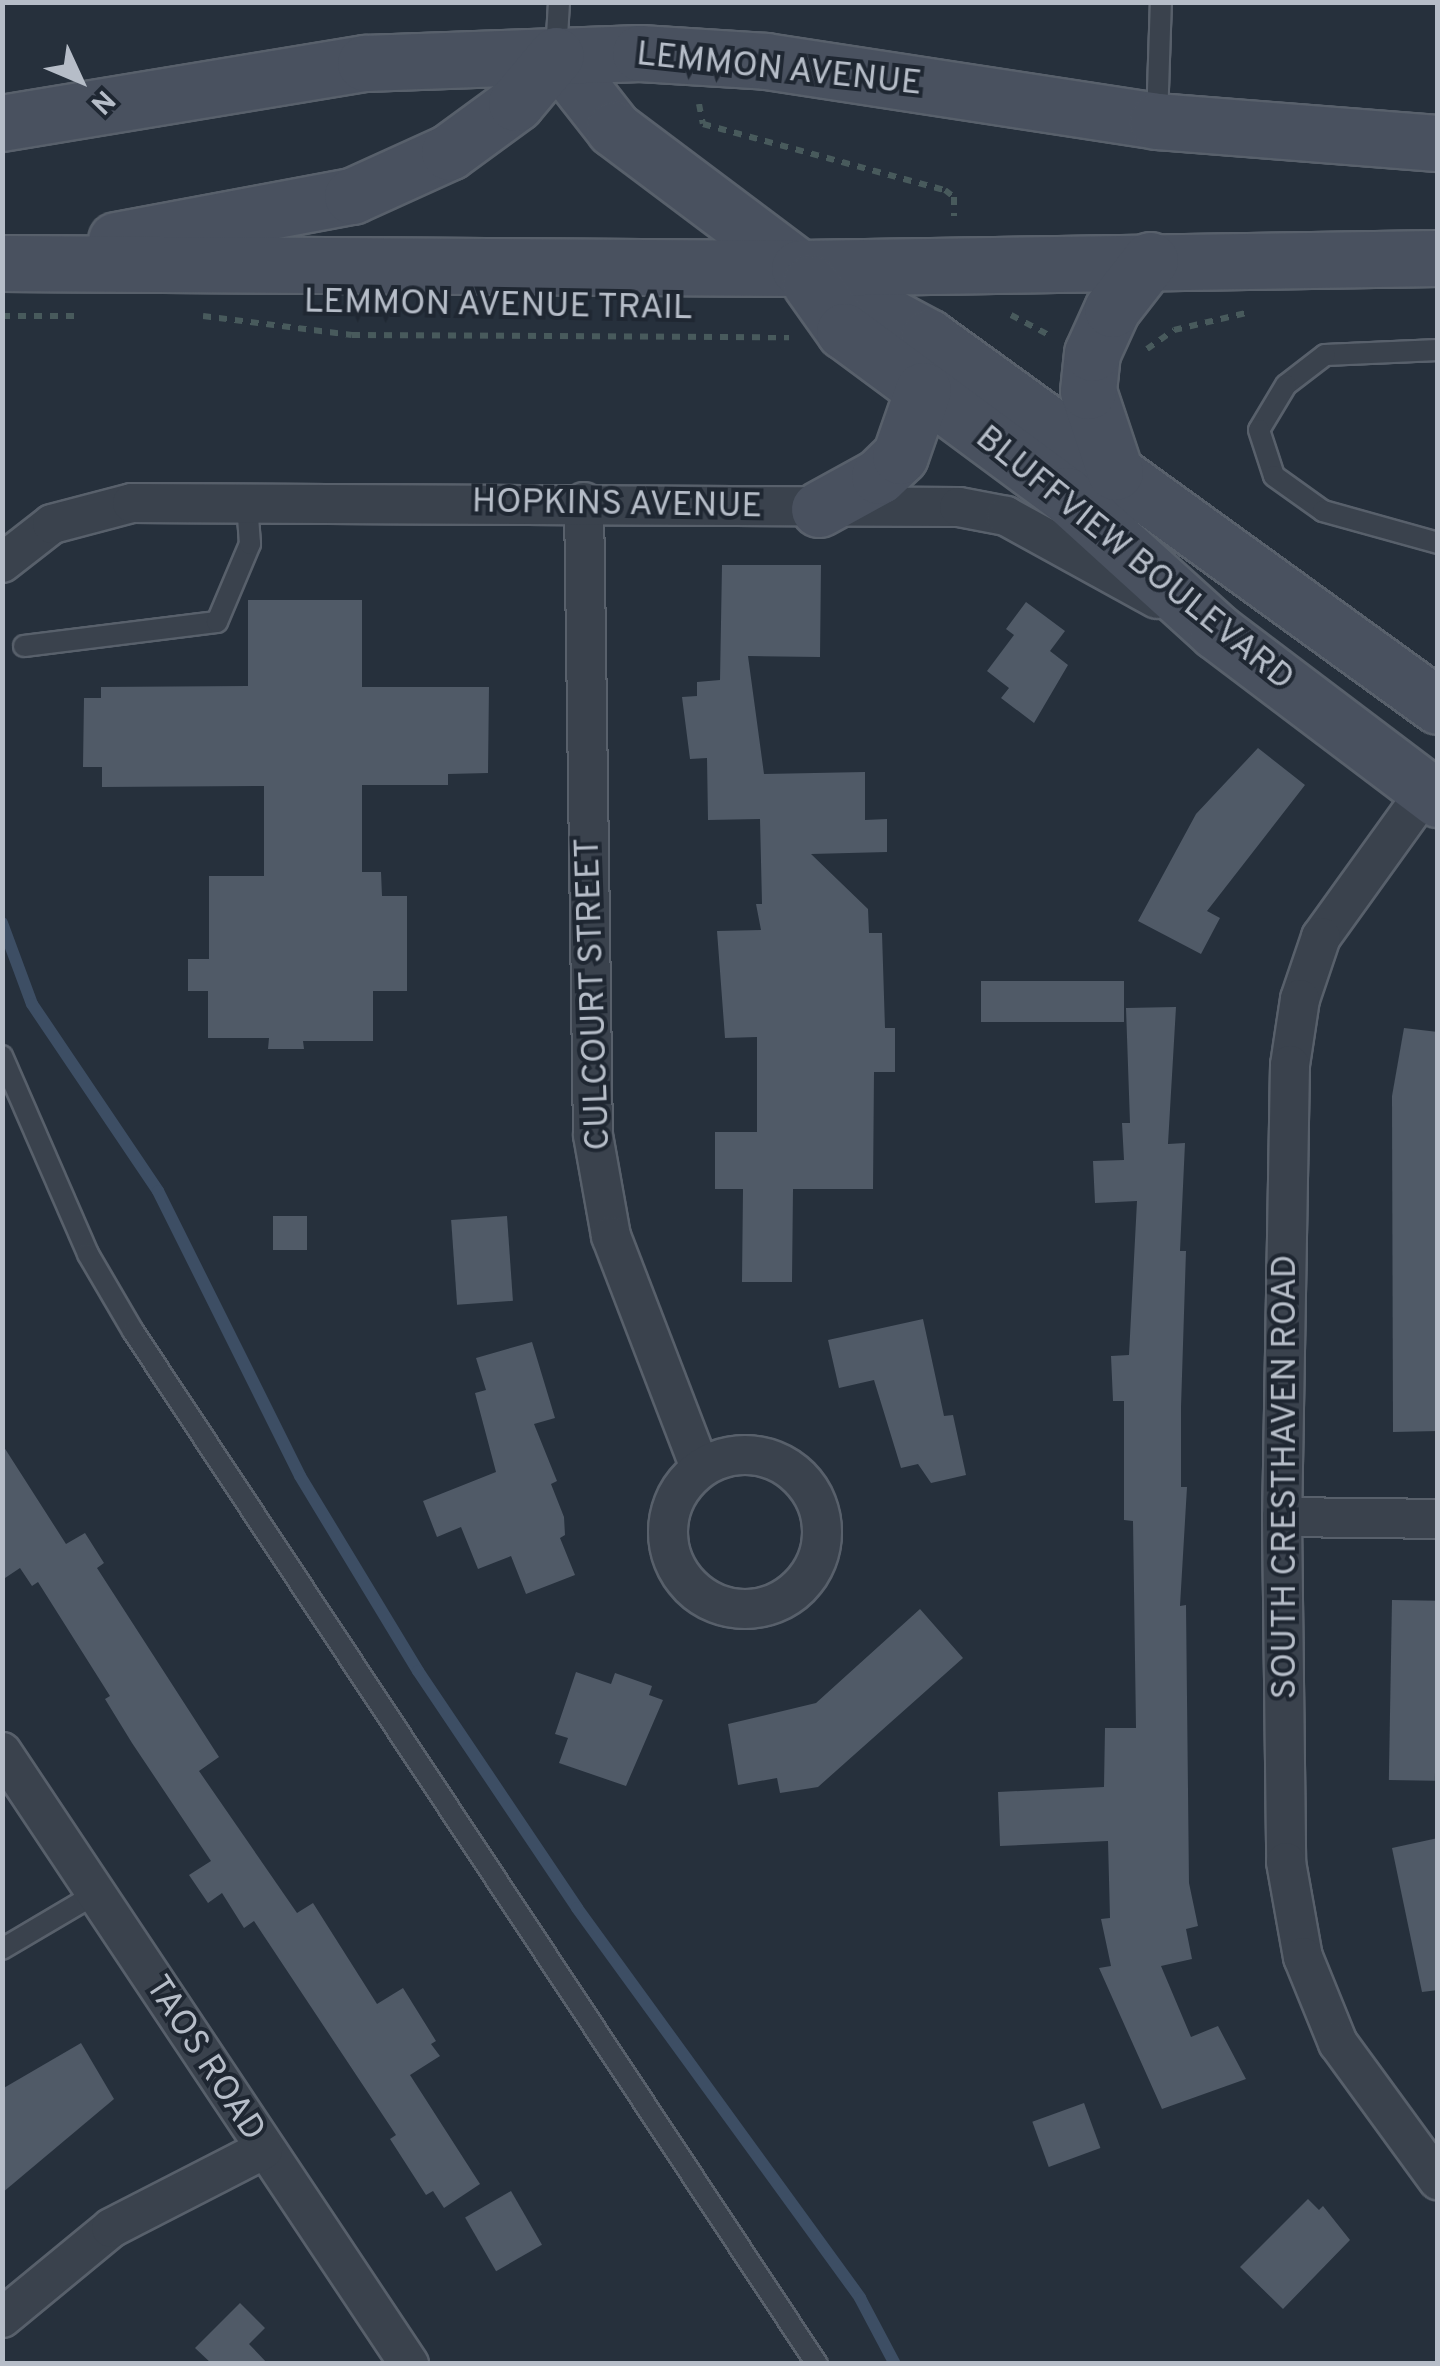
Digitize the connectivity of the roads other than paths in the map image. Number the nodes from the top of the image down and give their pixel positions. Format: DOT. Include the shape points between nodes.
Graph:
graph roads {
  1 [pos="1161,2"];
  2 [pos="557,28"];
  3 [pos="1158,120"];
  4 [pos="2,123"];
  5 [pos="1438,143"];
  6 [pos="1438,258"];
  7 [pos="1150,260"];
  8 [pos="2,262"];
  9 [pos="799,268"];
  10 [pos="1438,350"];
  11 [pos="923,390"];
  12 [pos="1115,472"];
  13 [pos="584,502"];
  14 [pos="247,503"];
  15 [pos="819,509"];
  16 [pos="1438,542"];
  17 [pos="2,563"];
  18 [pos="1217,632"];
  19 [pos="24,646"];
  20 [pos="1438,706"];
  21 [pos="1434,788"];
  22 [pos="2,1056"];
  23 [pos="700,1468"];
  24 [pos="1282,1517"];
  25 [pos="1438,1519"];
  26 [pos="2,1752"];
  27 [pos="95,1894"];
  28 [pos="2,1949"];
  29 [pos="263,2150"];
  30 [pos="1438,2180"];
  31 [pos="2,2318"];
  32 [pos="409,2364"];
  33 [pos="817,2364"];
  1 -- 3 [label="lane"];
  2 -- 3 [label="main road, LEMMON AVENUE"];
  2 -- 4 [label="main road, LEMMON AVENUE"];
  2 -- 8 [label="main road" via="516,103 450,152 352,196"];
  2 -- 9 [label="main road, BLUFFVIEW BOULEVARD" via="614,129"];
  3 -- 5 [label="main road, LEMMON AVENUE"];
  6 -- 7 [label="main road"];
  7 -- 9 [label="main road"];
  7 -- 12 [label="main road" via="1112,309 1092,353 1088,391"];
  8 -- 9 [label="main road"];
  9 -- 11 [label="main road, BLUFFVIEW BOULEVARD" via="844,331"];
  9 -- 12 [label="main road, BLUFFVIEW BOULEVARD" via="905,321"];
  10 -- 16 [label="lane" via="1325,354 1286,385 1259,430 1274,476 1323,511"];
  11 -- 15 [label="main road" via="900,456"];
  11 -- 18 [label="main road, BLUFFVIEW BOULEVARD" via="1066,495"];
  12 -- 20 [label="main road, BLUFFVIEW BOULEVARD"];
  13 -- 14 [label="street, HOPKINS AVENUE"];
  13 -- 15 [label="street, HOPKINS AVENUE"];
  13 -- 23 [label="street, CULCOURT STREET" via="593,1135 612,1236"];
  14 -- 17 [label="street, HOPKINS AVENUE" via="132,503 88,512 52,524"];
  14 -- 19 [label="lane" via="250,544 218,622"];
  15 -- 18 [label="street, HOPKINS AVENUE" via="958,507 1006,516"];
  18 -- 21 [label="main road, BLUFFVIEW BOULEVARD"];
  21 -- 24 [label="street, SOUTH CRESTHAVEN ROAD" via="1322,937 1300,999 1290,1065"];
  22 -- 33 [label="lane" via="88,1254 133,1331"];
  23 -- 23 [label="street" via="675,1498 669,1517 679,1574 712,1602 734,1608 756,1608 796,1590 811,1572 822,1526 806,1483 778,1462 744,1454"];
  24 -- 25 [label="street"];
  24 -- 30 [label="street, SOUTH CRESTHAVEN ROAD" via="1286,1862 1303,1957 1338,2042"];
  26 -- 27 [label="street, TAOS ROAD"];
  27 -- 28 [label="lane"];
  27 -- 29 [label="street, TAOS ROAD"];
  29 -- 31 [label="street" via="110,2228"];
  29 -- 32 [label="street, TAOS ROAD"];
}
